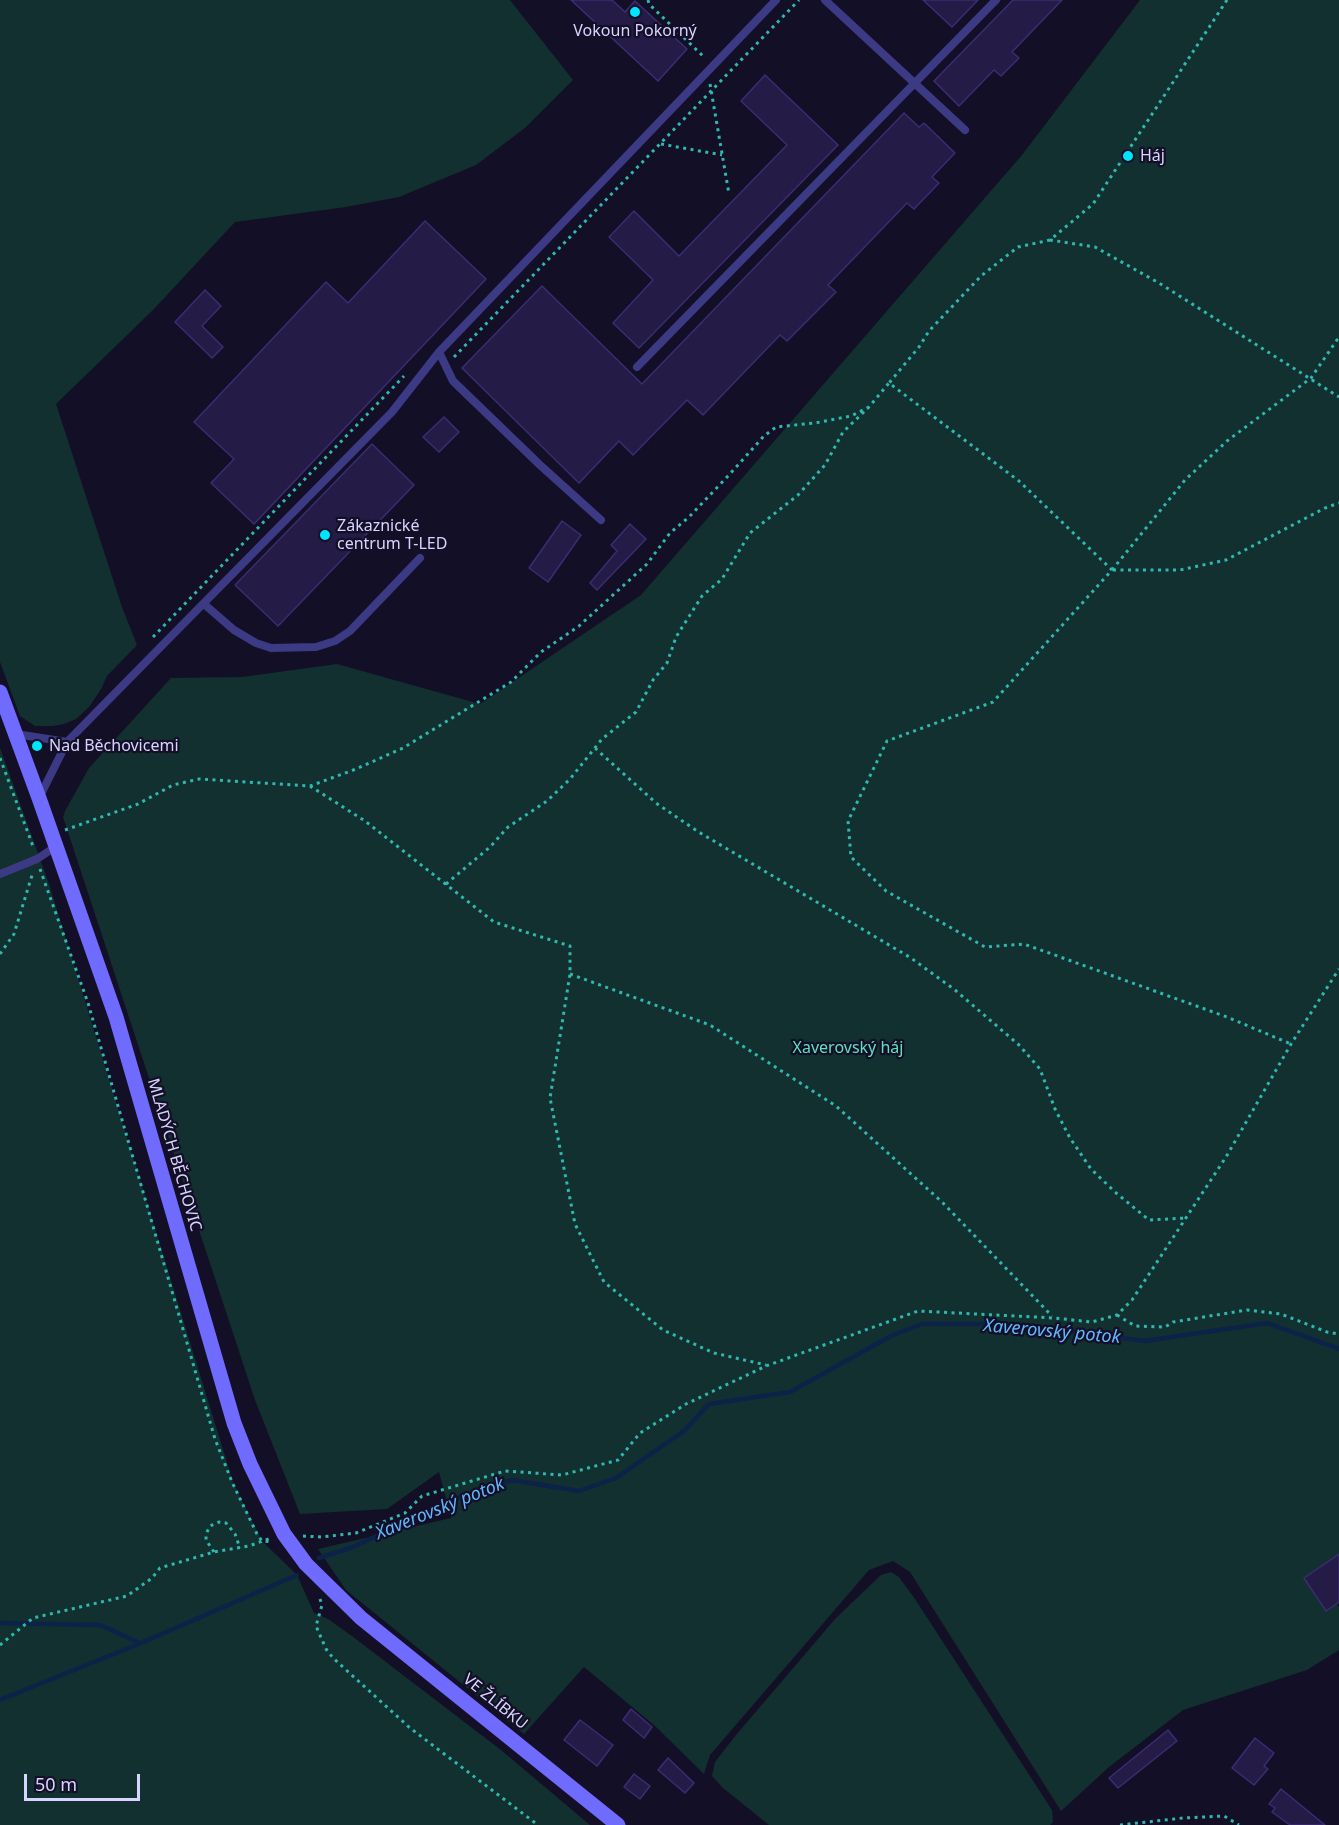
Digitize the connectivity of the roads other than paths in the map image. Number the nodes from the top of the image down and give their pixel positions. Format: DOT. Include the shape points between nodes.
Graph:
graph roads {
  1 [pos="776,0"];
  2 [pos="825,0"];
  3 [pos="996,0"];
  4 [pos="913,83"];
  5 [pos="965,130"];
  6 [pos="438,352"];
  7 [pos="637,368"];
  8 [pos="601,520"];
  9 [pos="420,558"];
  10 [pos="204,603"];
  11 [pos="0,692"];
  12 [pos="16,734"];
  13 [pos="67,742"];
  14 [pos="39,798"];
  15 [pos="55,847"];
  16 [pos="0,874"];
  17 [pos="349,1607"];
  18 [pos="618,1825"];
  1 -- 6 [label="lane"];
  2 -- 4 [label="lane"];
  3 -- 4 [label="lane"];
  4 -- 5 [label="lane"];
  4 -- 7 [label="lane"];
  6 -- 8 [label="lane" via="453,381"];
  6 -- 10 [label="lane" via="392,412"];
  9 -- 10 [label="lane" via="350,631 316,647 271,648 256,643 234,630"];
  10 -- 13 [label="lane"];
  11 -- 12 [label="street, MLADÝCH BĚCHOVIC"];
  12 -- 13 [label="lane"];
  12 -- 14 [label="street, MLADÝCH BĚCHOVIC"];
  13 -- 14 [label="lane"];
  14 -- 15 [label="street, MLADÝCH BĚCHOVIC"];
  15 -- 16 [label="lane"];
  15 -- 17 [label="street, MLADÝCH BĚCHOVIC" via="116,1017 234,1423 284,1534 306,1564"];
  17 -- 18 [label="street, VE ŽLÍBKU"];
}
